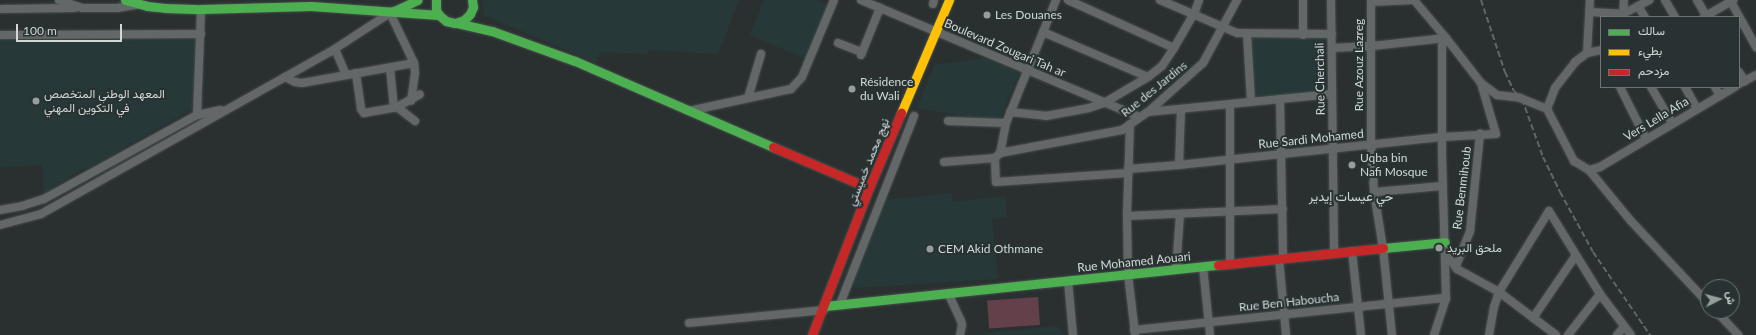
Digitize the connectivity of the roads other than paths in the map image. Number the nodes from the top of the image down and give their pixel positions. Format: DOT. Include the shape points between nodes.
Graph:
graph roads {
  1 [pos="59,0"];
  2 [pos="125,0"];
  3 [pos="436,0"];
  4 [pos="472,0"];
  5 [pos="834,0"];
  6 [pos="861,0"];
  7 [pos="949,0"];
  8 [pos="1056,0"];
  9 [pos="1068,0"];
  10 [pos="1160,0"];
  11 [pos="1199,0"];
  12 [pos="1236,0"];
  13 [pos="1303,0"];
  14 [pos="1331,0"];
  15 [pos="1426,0"];
  16 [pos="1590,0"];
  17 [pos="1624,0"];
  18 [pos="1649,0"];
  19 [pos="1665,0"];
  20 [pos="1697,0"];
  21 [pos="412,1"];
  22 [pos="1371,1"];
  23 [pos="1732,1"];
  24 [pos="138,2"];
  25 [pos="1416,2"];
  26 [pos="209,4"];
  27 [pos="235,4"];
  28 [pos="345,4"];
  29 [pos="1638,6"];
  30 [pos="82,8"];
  31 [pos="880,8"];
  32 [pos="0,9"];
  33 [pos="200,9"];
  34 [pos="392,12"];
  35 [pos="1590,12"];
  36 [pos="470,14"];
  37 [pos="1194,14"];
  38 [pos="439,15"];
  39 [pos="1623,16"];
  40 [pos="1644,16"];
  41 [pos="1674,16"];
  42 [pos="1705,16"];
  43 [pos="1708,16"];
  44 [pos="1740,16"];
  45 [pos="1740,16"];
  46 [pos="457,23"];
  47 [pos="1222,28"];
  48 [pos="492,31"];
  49 [pos="936,32"];
  50 [pos="1043,32"];
  51 [pos="201,34"];
  52 [pos="1247,34"];
  53 [pos="1332,34"];
  54 [pos="0,35"];
  55 [pos="1303,35"];
  56 [pos="1446,38"];
  57 [pos="838,43"];
  58 [pos="1372,46"];
  59 [pos="1756,47"];
  60 [pos="335,48"];
  61 [pos="1174,48"];
  62 [pos="1332,48"];
  63 [pos="1600,50"];
  64 [pos="1587,53"];
  65 [pos="761,54"];
  66 [pos="414,63"];
  67 [pos="390,68"];
  68 [pos="1028,70"];
  69 [pos="356,73"];
  70 [pos="346,75"];
  71 [pos="1756,75"];
  72 [pos="285,77"];
  73 [pos="1148,77"];
  74 [pos="1481,83"];
  75 [pos="1742,83"];
  76 [pos="1620,88"];
  77 [pos="1652,88"];
  78 [pos="1686,88"];
  79 [pos="1716,88"];
  80 [pos="1733,88"];
  81 [pos="420,94"];
  82 [pos="1332,94"];
  83 [pos="1720,96"];
  84 [pos="748,98"];
  85 [pos="1280,99"];
  86 [pos="410,101"];
  87 [pos="1250,102"];
  88 [pos="1104,103"];
  89 [pos="1230,104"];
  90 [pos="396,107"];
  91 [pos="229,108"];
  92 [pos="1181,109"];
  93 [pos="1547,109"];
  94 [pos="1697,109"];
  95 [pos="688,111"];
  96 [pos="1010,112"];
  97 [pos="1148,112"];
  98 [pos="197,115"];
  99 [pos="914,116"];
  100 [pos="1139,117"];
  101 [pos="415,121"];
  102 [pos="948,121"];
  103 [pos="1006,123"];
  104 [pos="1672,123"];
  105 [pos="1130,124"];
  106 [pos="1480,134"];
  107 [pos="1442,137"];
  108 [pos="1646,139"];
  109 [pos="1371,144"];
  110 [pos="1333,148"];
  111 [pos="1281,154"];
  112 [pos="998,155"];
  113 [pos="1230,160"];
  114 [pos="944,162"];
  115 [pos="1180,165"];
  116 [pos="1589,170"];
  117 [pos="1128,171"];
  118 [pos="1443,186"];
  119 [pos="869,188"];
  120 [pos="1374,192"];
  121 [pos="1282,209"];
  122 [pos="0,210"];
  123 [pos="1230,211"];
  124 [pos="1180,214"];
  125 [pos="1127,216"];
  126 [pos="0,224"];
  127 [pos="1445,242"];
  128 [pos="1383,248"];
  129 [pos="1352,252"];
  130 [pos="1445,252"];
  131 [pos="1334,253"];
  132 [pos="1576,255"];
  133 [pos="1281,259"];
  134 [pos="1230,264"];
  135 [pos="1456,266"];
  136 [pos="1203,267"];
  137 [pos="1176,270"];
  138 [pos="1128,274"];
  139 [pos="1068,281"];
  140 [pos="1499,292"];
  141 [pos="948,293"];
  142 [pos="1600,294"];
  143 [pos="1700,294"];
  144 [pos="1446,298"];
  145 [pos="840,304"];
  146 [pos="1389,304"];
  147 [pos="1358,307"];
  148 [pos="824,308"];
  149 [pos="1284,315"];
  150 [pos="1533,318"];
  151 [pos="1723,319"];
  152 [pos="689,323"];
  153 [pos="1209,323"];
  154 [pos="1624,327"];
  155 [pos="1134,333"];
  156 [pos="812,335"];
  157 [pos="960,335"];
  158 [pos="1073,335"];
  159 [pos="1210,335"];
  160 [pos="1286,335"];
  161 [pos="1361,335"];
  162 [pos="1392,335"];
  163 [pos="1434,335"];
  164 [pos="1489,335"];
  165 [pos="1556,335"];
  166 [pos="1568,335"];
  167 [pos="1617,335"];
  168 [pos="1631,335"];
  169 [pos="1738,335"];
  1 -- 30 [label="street"];
  2 -- 24 [label="street"];
  3 -- 38 [label="street"];
  4 -- 36 [label="street"];
  5 -- 84 [label="street" via="802,77 791,89"];
  6 -- 31 [label="street, Boulevard Zougari Tah ar"];
  7 -- 49 [label="street, نهج محمد خميستي"];
  8 -- 50 [label="street"];
  9 -- 61 [label="street"];
  10 -- 37 [label="street"];
  11 -- 37 [label="street"];
  12 -- 47 [label="street, Rue des Jardins"];
  13 -- 55 [label="street"];
  14 -- 53 [label="street, Rue Cherchali"];
  15 -- 25 [label="street"];
  16 -- 35 [label="street"];
  17 -- 39 [label="street"];
  18 -- 29 [label="street"];
  19 -- 41 [label="street"];
  20 -- 42 [label="street"];
  21 -- 34 [label="street"];
  22 -- 25 [label="street"];
  22 -- 58 [label="street, Rue Azouz Lazreg"];
  23 -- 43 [label="street"];
  23 -- 45 [label="street"];
  24 -- 30 [label="street" via="116,8"];
  24 -- 33 [label="street" via="156,8"];
  25 -- 56 [label="street"];
  26 -- 27 [label="street"];
  26 -- 33 [label="street"];
  27 -- 28 [label="street"];
  28 -- 34 [label="street"];
  29 -- 39 [label="street"];
  29 -- 40 [label="street"];
  30 -- 32 [label="street"];
  31 -- 49 [label="street, Boulevard Zougari Tah ar"];
  31 -- 57 [label="street" via="862,54"];
  33 -- 51 [label="street"];
  34 -- 38 [label="street"];
  34 -- 60 [label="street"];
  34 -- 66 [label="street"];
  35 -- 39 [label="street"];
  35 -- 64 [label="street"];
  36 -- 46 [label="street"];
  36 -- 48 [label="street"];
  37 -- 47 [label="street"];
  37 -- 61 [label="street"];
  38 -- 46 [label="street" via="446,21"];
  44 -- 59 [label="street"];
  46 -- 48 [label="street"];
  47 -- 52 [label="street"];
  47 -- 97 [label="street, Rue des Jardins" via="1204,63"];
  48 -- 95 [label="street" via="575,61"];
  49 -- 68 [label="street, Boulevard Zougari Tah ar"];
  49 -- 119 [label="street, نهج محمد خميستي"];
  50 -- 68 [label="street"];
  50 -- 73 [label="street"];
  51 -- 54 [label="street"];
  51 -- 98 [label="street"];
  52 -- 55 [label="street"];
  52 -- 87 [label="street"];
  53 -- 55 [label="street"];
  53 -- 62 [label="street, Rue Cherchali"];
  56 -- 58 [label="street"];
  56 -- 74 [label="street"];
  56 -- 107 [label="street" via="1442,46"];
  58 -- 62 [label="street"];
  58 -- 109 [label="street, Rue Azouz Lazreg"];
  60 -- 70 [label="street"];
  60 -- 72 [label="street"];
  61 -- 73 [label="street" via="1162,66"];
  62 -- 82 [label="street, Rue Cherchali"];
  63 -- 64 [label="street"];
  64 -- 93 [label="street" via="1575,62 1555,88"];
  65 -- 84 [label="street"];
  66 -- 67 [label="street"];
  66 -- 86 [label="street" via="415,73"];
  67 -- 69 [label="street"];
  67 -- 90 [label="street"];
  68 -- 88 [label="street, Boulevard Zougari Tah ar"];
  68 -- 96 [label="street"];
  69 -- 70 [label="street"];
  69 -- 90 [label="street" via="362,112"];
  70 -- 72 [label="street" via="298,83"];
  71 -- 75 [label="street"];
  72 -- 91 [label="street"];
  73 -- 88 [label="street"];
  74 -- 93 [label="street" via="1497,95 1520,98"];
  74 -- 106 [label="street, Rue Sardi Mohamed" via="1496,134"];
  76 -- 108 [label="street"];
  77 -- 104 [label="street"];
  78 -- 94 [label="street"];
  79 -- 83 [label="street"];
  80 -- 83 [label="street, Vers Lella Afia"];
  81 -- 86 [label="street"];
  82 -- 85 [label="street"];
  82 -- 110 [label="street, Rue Cherchali"];
  83 -- 94 [label="street, Vers Lella Afia"];
  84 -- 95 [label="street"];
  85 -- 87 [label="street"];
  85 -- 111 [label="street"];
  86 -- 90 [label="street"];
  87 -- 89 [label="street"];
  88 -- 96 [label="street" via="1046,116"];
  88 -- 100 [label="street, Boulevard Zougari Tah ar"];
  89 -- 92 [label="street"];
  89 -- 113 [label="street"];
  90 -- 101 [label="street"];
  91 -- 98 [label="street"];
  91 -- 126 [label="street" via="41,214"];
  92 -- 97 [label="street"];
  92 -- 115 [label="street"];
  93 -- 116 [label="street" via="1574,161"];
  94 -- 104 [label="street, Vers Lella Afia"];
  95 -- 119 [label="street"];
  96 -- 103 [label="street"];
  97 -- 100 [label="street, Rue des Jardins"];
  98 -- 122 [label="street" via="44,198"];
  99 -- 145 [label="street"];
  100 -- 105 [label="street, Rue des Jardins"];
  102 -- 103 [label="street"];
  103 -- 112 [label="street"];
  104 -- 108 [label="street, Vers Lella Afia"];
  105 -- 112 [label="street, Rue des Jardins" via="1122,130"];
  105 -- 117 [label="street"];
  106 -- 107 [label="street, Rue Sardi Mohamed"];
  106 -- 135 [label="street, Rue Benmihoub" via="1470,231"];
  107 -- 109 [label="street, Rue Sardi Mohamed"];
  107 -- 118 [label="street"];
  108 -- 116 [label="street, Vers Lella Afia" via="1600,167"];
  109 -- 110 [label="street, Rue Sardi Mohamed"];
  109 -- 120 [label="street, Rue Azouz Lazreg"];
  110 -- 111 [label="street, Rue Sardi Mohamed"];
  110 -- 131 [label="street, Rue Cherchali"];
  111 -- 113 [label="street, Rue Sardi Mohamed"];
  111 -- 121 [label="street"];
  112 -- 114 [label="street, Rue des Jardins"];
  112 -- 117 [label="street, Rue Sardi Mohamed" via="996,182"];
  113 -- 115 [label="street, Rue Sardi Mohamed"];
  113 -- 123 [label="street"];
  115 -- 117 [label="street, Rue Sardi Mohamed"];
  116 -- 143 [label="street" via="1630,220"];
  117 -- 125 [label="street"];
  118 -- 120 [label="street"];
  118 -- 127 [label="street"];
  119 -- 148 [label="street, نهج محمد خميستي"];
  120 -- 128 [label="street, Rue Azouz Lazreg"];
  121 -- 123 [label="street"];
  121 -- 133 [label="street"];
  123 -- 124 [label="street"];
  123 -- 134 [label="street"];
  124 -- 125 [label="street"];
  124 -- 137 [label="street"];
  125 -- 138 [label="street"];
  127 -- 128 [label="street, Rue Mohamed Aouari"];
  127 -- 130 [label="street"];
  128 -- 129 [label="street, Rue Mohamed Aouari"];
  128 -- 146 [label="street, Rue Azouz Lazreg"];
  129 -- 131 [label="street, Rue Mohamed Aouari"];
  129 -- 147 [label="street"];
  130 -- 135 [label="street"];
  130 -- 144 [label="street"];
  131 -- 133 [label="street, Rue Mohamed Aouari"];
  132 -- 140 [label="street" via="1549,211"];
  132 -- 142 [label="street"];
  132 -- 150 [label="street"];
  133 -- 134 [label="street, Rue Mohamed Aouari"];
  133 -- 149 [label="street"];
  134 -- 136 [label="street, Rue Mohamed Aouari"];
  135 -- 140 [label="street"];
  136 -- 137 [label="street, Rue Mohamed Aouari"];
  136 -- 153 [label="street"];
  137 -- 138 [label="street, Rue Mohamed Aouari"];
  138 -- 139 [label="street, Rue Mohamed Aouari"];
  138 -- 155 [label="street"];
  139 -- 141 [label="street, Rue Mohamed Aouari"];
  139 -- 158 [label="street"];
  140 -- 150 [label="street"];
  140 -- 164 [label="street"];
  141 -- 145 [label="street, Rue Mohamed Aouari"];
  141 -- 157 [label="street" via="961,321"];
  142 -- 154 [label="street"];
  142 -- 166 [label="street"];
  144 -- 146 [label="street, Rue Ben Haboucha"];
  144 -- 163 [label="street"];
  145 -- 148 [label="street, Rue Mohamed Aouari"];
  146 -- 147 [label="street, Rue Ben Haboucha"];
  146 -- 162 [label="street, Rue Azouz Lazreg"];
  147 -- 149 [label="street, Rue Ben Haboucha"];
  147 -- 161 [label="street"];
  148 -- 152 [label="street"];
  148 -- 156 [label="street, نهج محمد خميستي"];
  149 -- 153 [label="street, Rue Ben Haboucha"];
  149 -- 160 [label="street"];
  150 -- 165 [label="street"];
  151 -- 169 [label="street"];
  153 -- 155 [label="street, Rue Ben Haboucha"];
  153 -- 159 [label="street"];
  154 -- 167 [label="street"];
  154 -- 168 [label="street"];
}
